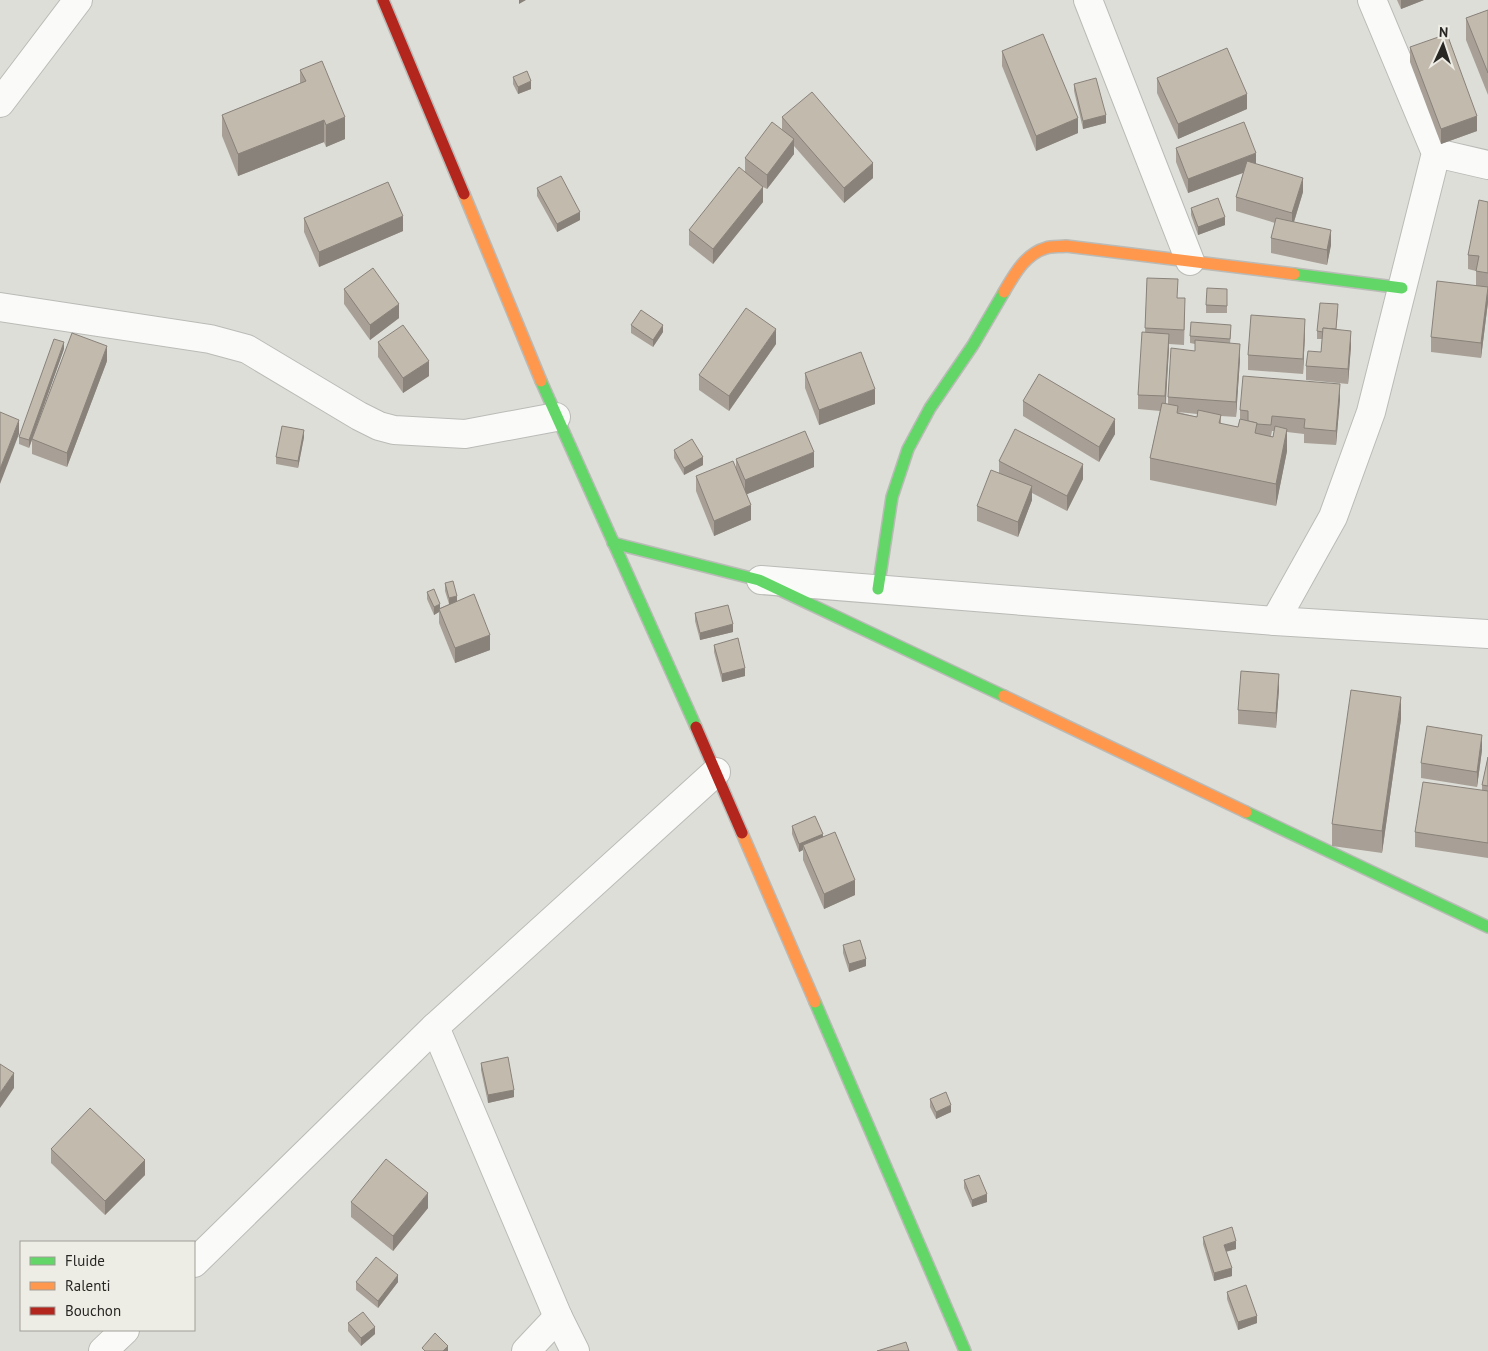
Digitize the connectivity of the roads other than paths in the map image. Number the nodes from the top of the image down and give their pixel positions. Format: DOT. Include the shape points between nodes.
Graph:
graph roads {
  1 [pos="78,0"];
  2 [pos="383,0"];
  3 [pos="1088,0"];
  4 [pos="1372,0"];
  5 [pos="0,103"];
  6 [pos="1436,152"];
  7 [pos="1488,165"];
  8 [pos="1190,261"];
  9 [pos="1402,288"];
  10 [pos="0,307"];
  11 [pos="556,417"];
  12 [pos="613,543"];
  13 [pos="759,580"];
  14 [pos="878,589"];
  15 [pos="1276,621"];
  16 [pos="1488,634"];
  17 [pos="716,772"];
  18 [pos="1488,927"];
  19 [pos="435,1027"];
  20 [pos="195,1261"];
  21 [pos="558,1317"];
  22 [pos="124,1331"];
  23 [pos="103,1351"];
  24 [pos="526,1351"];
  25 [pos="575,1351"];
  26 [pos="965,1351"];
  1 -- 5 [label="street"];
  2 -- 11 [label="main road"];
  3 -- 8 [label="street"];
  4 -- 6 [label="street"];
  6 -- 7 [label="street"];
  6 -- 9 [label="street"];
  8 -- 9 [label="main road"];
  8 -- 14 [label="main road" via="1066,246 1046,248 1030,256 1015,273 930,408 908,449 892,497"];
  9 -- 15 [label="street" via="1371,412 1333,517"];
  10 -- 11 [label="street" via="210,339 247,349 359,416 394,430 464,434"];
  11 -- 12 [label="main road"];
  12 -- 13 [label="main road"];
  12 -- 17 [label="main road"];
  13 -- 14 [label="street"];
  13 -- 18 [label="main road"];
  14 -- 15 [label="street"];
  15 -- 16 [label="street"];
  17 -- 19 [label="street"];
  17 -- 26 [label="main road"];
  19 -- 20 [label="street"];
  19 -- 21 [label="street"];
  21 -- 24 [label="street"];
  21 -- 25 [label="street"];
  22 -- 23 [label="street"];
}
